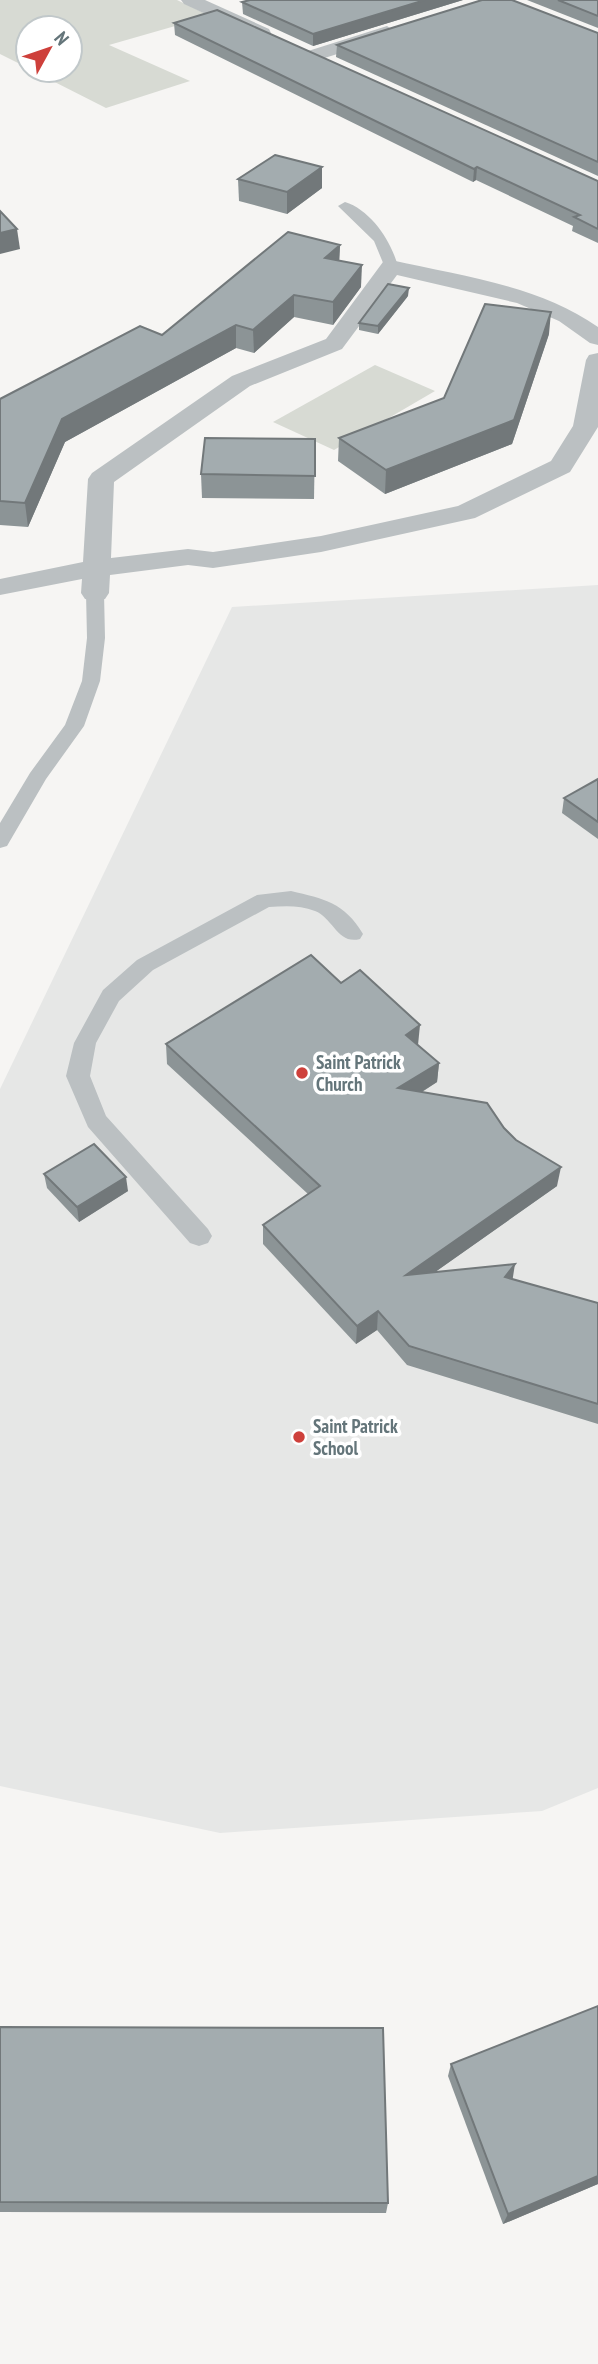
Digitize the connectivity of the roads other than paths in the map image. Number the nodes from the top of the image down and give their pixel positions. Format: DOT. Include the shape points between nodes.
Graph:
graph roads {
  1 [pos="190,0"];
  2 [pos="401,28"];
  3 [pos="275,39"];
  4 [pos="337,67"];
  5 [pos="345,206"];
  6 [pos="391,267"];
  7 [pos="598,338"];
  8 [pos="598,360"];
  9 [pos="96,580"];
  10 [pos="0,587"];
  11 [pos="0,607"];
  12 [pos="0,841"];
  13 [pos="352,934"];
  14 [pos="199,1236"];
  1 -- 3 [label="street"];
  2 -- 4 [label="street" via="306,53"];
  5 -- 6 [label="lane" via="388,248"];
  6 -- 7 [label="street" via="525,298 567,316"];
  6 -- 9 [label="street" via="334,344 241,381 101,479"];
  8 -- 9 [label="street" via="586,426 561,466 466,512 321,544 213,560 185,574"];
  9 -- 10 [label="street"];
  9 -- 11 [label="street"];
  9 -- 12 [label="lane" via="91,681 74,726 37,777"];
  13 -- 14 [label="lane" via="324,906 291,898 265,900 145,965 111,996 85,1043 78,1076 96,1121"];
}
